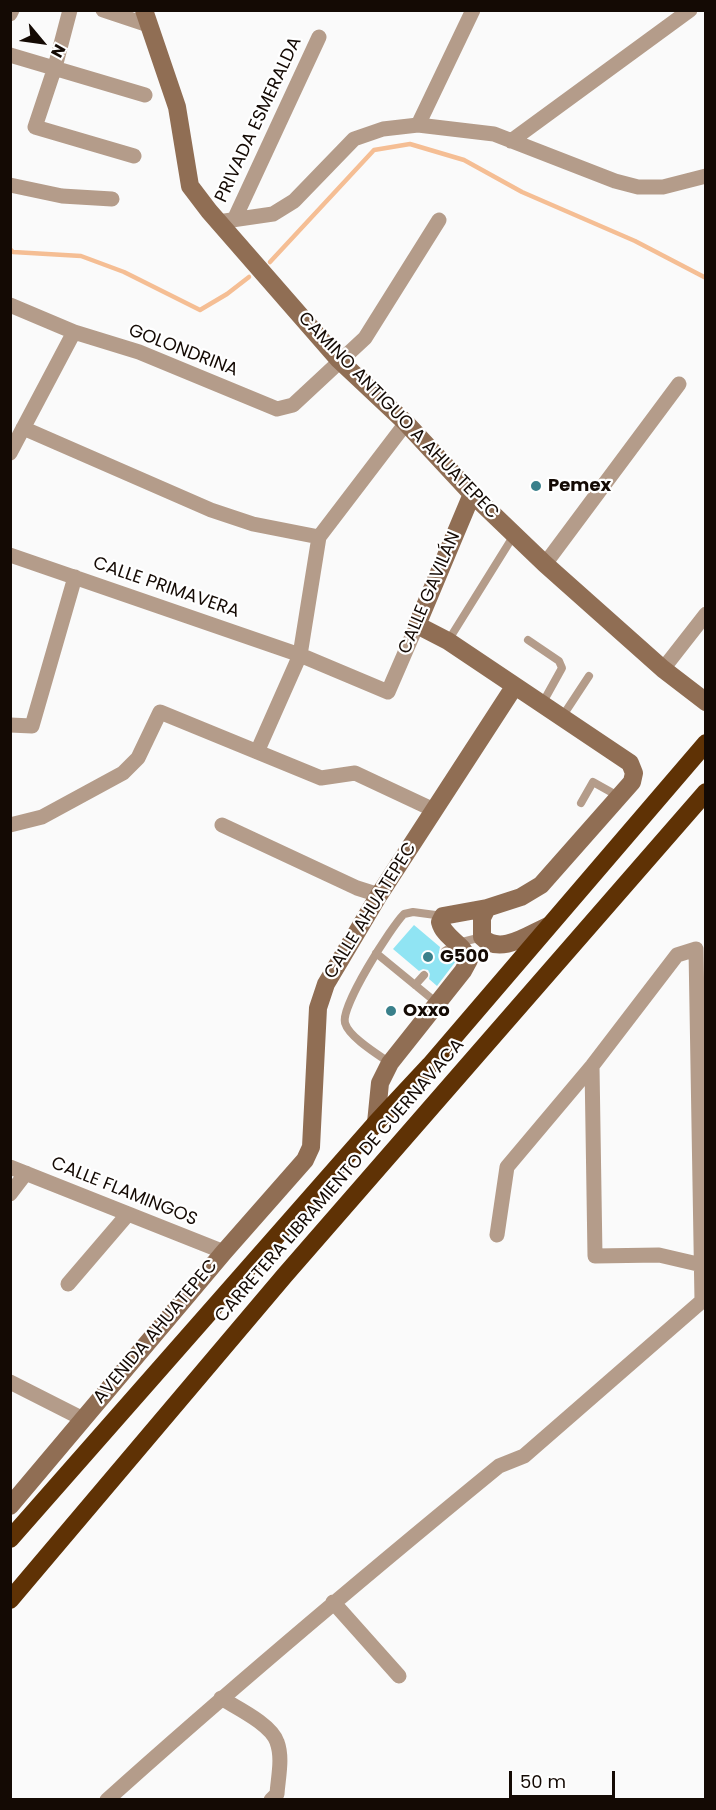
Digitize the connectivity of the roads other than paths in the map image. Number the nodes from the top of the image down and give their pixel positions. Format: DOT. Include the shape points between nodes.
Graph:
graph roads {
  1 [pos="70,10"];
  2 [pos="103,10"];
  3 [pos="473,10"];
  4 [pos="690,10"];
  5 [pos="146,18"];
  6 [pos="319,37"];
  7 [pos="10,55"];
  8 [pos="55,67"];
  9 [pos="145,95"];
  10 [pos="418,125"];
  11 [pos="511,141"];
  12 [pos="134,156"];
  13 [pos="705,176"];
  14 [pos="10,185"];
  15 [pos="112,199"];
  16 [pos="439,220"];
  17 [pos="226,221"];
  18 [pos="10,305"];
  19 [pos="74,332"];
  20 [pos="339,360"];
  21 [pos="679,384"];
  22 [pos="406,423"];
  23 [pos="23,428"];
  24 [pos="10,453"];
  25 [pos="472,494"];
  26 [pos="514,535"];
  27 [pos="320,537"];
  28 [pos="10,555"];
  29 [pos="545,564"];
  30 [pos="75,577"];
  31 [pos="705,614"];
  32 [pos="417,625"];
  33 [pos="448,640"];
  34 [pos="528,640"];
  35 [pos="300,655"];
  36 [pos="663,669"];
  37 [pos="589,676"];
  38 [pos="514,687"];
  39 [pos="388,692"];
  40 [pos="705,702"];
  41 [pos="542,705"];
  42 [pos="562,718"];
  43 [pos="10,725"];
  44 [pos="705,743"];
  45 [pos="257,752"];
  46 [pos="705,792"];
  47 [pos="619,797"];
  48 [pos="581,803"];
  49 [pos="434,810"];
  50 [pos="10,825"];
  51 [pos="222,825"];
  52 [pos="379,895"];
  53 [pos="487,908"];
  54 [pos="443,916"];
  55 [pos="549,926"];
  56 [pos="482,937"];
  57 [pos="452,947"];
  58 [pos="376,952"];
  59 [pos="424,975"];
  60 [pos="415,985"];
  61 [pos="437,1003"];
  62 [pos="390,1063"];
  63 [pos="592,1066"];
  64 [pos="376,1123"];
  65 [pos="304,1160"];
  66 [pos="10,1167"];
  67 [pos="26,1173"];
  68 [pos="10,1194"];
  69 [pos="128,1214"];
  70 [pos="497,1235"];
  71 [pos="224,1252"];
  72 [pos="702,1265"];
  73 [pos="68,1284"];
  74 [pos="704,1300"];
  75 [pos="10,1382"];
  76 [pos="83,1419"];
  77 [pos="11,1505"];
  78 [pos="10,1539"];
  79 [pos="10,1600"];
  80 [pos="333,1602"];
  81 [pos="399,1676"];
  82 [pos="221,1698"];
  83 [pos="107,1800"];
  84 [pos="271,1800"];
  1 -- 8 [label="street"];
  2 -- 5 [label="street"];
  3 -- 10 [label="street"];
  4 -- 11 [label="street"];
  5 -- 17 [label="street, CAMINO ANTIGUO A AHUATEPEC" via="177,107 190,186"];
  6 -- 17 [label="street, PRIVADA ESMERALDA"];
  7 -- 8 [label="street"];
  8 -- 9 [label="street"];
  8 -- 12 [label="street" via="35,127"];
  10 -- 11 [label="street" via="494,134"];
  10 -- 17 [label="street" via="383,129 354,139 294,201 273,214"];
  11 -- 13 [label="street" via="638,188 663,187"];
  14 -- 15 [label="street" via="62,196"];
  16 -- 20 [label="street" via="365,338"];
  17 -- 20 [label="street, CAMINO ANTIGUO A AHUATEPEC"];
  18 -- 19 [label="street, GOLONDRINA"];
  19 -- 20 [label="street, GOLONDRINA" via="139,352 277,410 293,405"];
  19 -- 23 [label="street"];
  20 -- 22 [label="street, CAMINO ANTIGUO A AHUATEPEC"];
  21 -- 29 [label="street"];
  22 -- 25 [label="street, CAMINO ANTIGUO A AHUATEPEC"];
  22 -- 27 [label="street"];
  23 -- 24 [label="street"];
  23 -- 27 [label="street" via="211,510 254,524"];
  25 -- 26 [label="street, CAMINO ANTIGUO A AHUATEPEC"];
  25 -- 32 [label="street, CALLE GAVILÁN"];
  26 -- 29 [label="street, CAMINO ANTIGUO A AHUATEPEC"];
  26 -- 33 [label="lane"];
  27 -- 35 [label="street"];
  28 -- 30 [label="street"];
  29 -- 36 [label="street, CAMINO ANTIGUO A AHUATEPEC"];
  30 -- 35 [label="street, CALLE PRIMAVERA"];
  30 -- 43 [label="street, CALLE PRIMAVERA" via="32,726"];
  31 -- 36 [label="street"];
  32 -- 33 [label="street"];
  32 -- 39 [label="street, CALLE GAVILÁN"];
  33 -- 38 [label="street"];
  34 -- 41 [label="lane" via="559,661 562,668"];
  35 -- 39 [label="street, CALLE PRIMAVERA"];
  35 -- 45 [label="street"];
  36 -- 40 [label="street, CAMINO ANTIGUO A AHUATEPEC"];
  37 -- 42 [label="lane"];
  38 -- 41 [label="street"];
  38 -- 49 [label="street, CALLE AHUATEPEC"];
  41 -- 42 [label="street"];
  42 -- 47 [label="street" via="630,763 634,772 632,782"];
  44 -- 55 [label="highway, CARRETERA LIBRAMIENTO DE CUERNAVACA"];
  45 -- 49 [label="street" via="321,778 355,773"];
  45 -- 50 [label="street" via="160,712 138,758 123,773 42,817"];
  46 -- 79 [label="highway, CARRETERA LIBRAMIENTO DE CUERNAVACA" via="285,1275"];
  47 -- 48 [label="lane" via="593,782"];
  47 -- 53 [label="street" via="541,885 521,897"];
  49 -- 52 [label="street, CALLE AHUATEPEC"];
  51 -- 52 [label="street"];
  52 -- 65 [label="street, CALLE AHUATEPEC" via="326,984 318,1008 311,1147"];
  53 -- 54 [label="street"];
  53 -- 56 [label="street" via="482,918"];
  54 -- 57 [label="street" via="442,929"];
  54 -- 58 [label="lane" via="405,914"];
  55 -- 56 [label="street" via="504,945 495,945"];
  55 -- 64 [label="highway, CARRETERA LIBRAMIENTO DE CUERNAVACA"];
  56 -- 57 [label="lane"];
  57 -- 61 [label="street" via="466,951 469,960"];
  58 -- 60 [label="lane"];
  58 -- 62 [label="lane" via="346,1008 344,1021 351,1033"];
  59 -- 60 [label="lane"];
  60 -- 61 [label="lane"];
  61 -- 62 [label="street"];
  62 -- 64 [label="street" via="380,1083"];
  63 -- 70 [label="street" via="507,1167"];
  63 -- 72 [label="street" via="595,1256 659,1255"];
  63 -- 72 [label="street" via="677,955 696,949"];
  64 -- 78 [label="highway, CARRETERA LIBRAMIENTO DE CUERNAVACA"];
  65 -- 71 [label="street, AVENIDA AHUATEPEC"];
  66 -- 67 [label="street, CALLE FLAMINGOS"];
  67 -- 68 [label="street"];
  67 -- 69 [label="street, CALLE FLAMINGOS"];
  69 -- 71 [label="street, CALLE FLAMINGOS"];
  69 -- 73 [label="street"];
  71 -- 76 [label="street, AVENIDA AHUATEPEC"];
  72 -- 74 [label="street"];
  74 -- 80 [label="street" via="524,1456 499,1466"];
  75 -- 76 [label="street"];
  76 -- 77 [label="street, AVENIDA AHUATEPEC"];
  80 -- 81 [label="street"];
  80 -- 82 [label="street"];
  82 -- 83 [label="street"];
  82 -- 84 [label="street" via="265,1726 277,1740 277,1794"];
}
